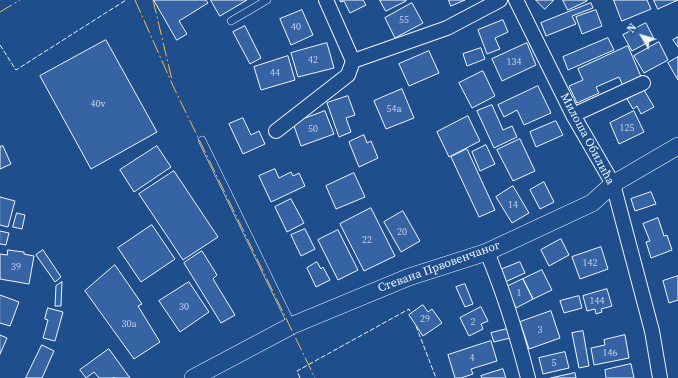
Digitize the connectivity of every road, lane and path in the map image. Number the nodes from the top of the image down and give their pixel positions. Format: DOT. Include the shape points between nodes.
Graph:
graph roads {
  1 [pos="267,0"];
  2 [pos="326,0"];
  3 [pos="500,0"];
  4 [pos="516,0"];
  5 [pos="231,22"];
  6 [pos="353,61"];
  7 [pos="643,83"];
  8 [pos="573,115"];
  9 [pos="276,131"];
  10 [pos="202,140"];
  11 [pos="678,146"];
  12 [pos="613,184"];
  13 [pos="487,252"];
  14 [pos="292,325"];
  15 [pos="193,378"];
  16 [pos="528,378"];
  17 [pos="660,378"];
  1 -- 5 [label="lane"];
  2 -- 6 [label="street"];
  3 -- 6 [label="street" via="447,28"];
  4 -- 8 [label="street, Милоша Обилића"];
  6 -- 9 [label="street" via="348,75"];
  7 -- 8 [label="street"];
  8 -- 12 [label="street, Милоша Обилића"];
  10 -- 14 [label="lane"];
  11 -- 12 [label="street, Стевана Првовенчаног"];
  12 -- 13 [label="street, Стевана Првовенчаног" via="592,203"];
  12 -- 17 [label="street, Милоша Обилића" via="652,331"];
  13 -- 14 [label="street, Стевана Првовенчаног" via="409,276"];
  13 -- 16 [label="street"];
  14 -- 15 [label="street, Стевана Првовенчаног"];
}
